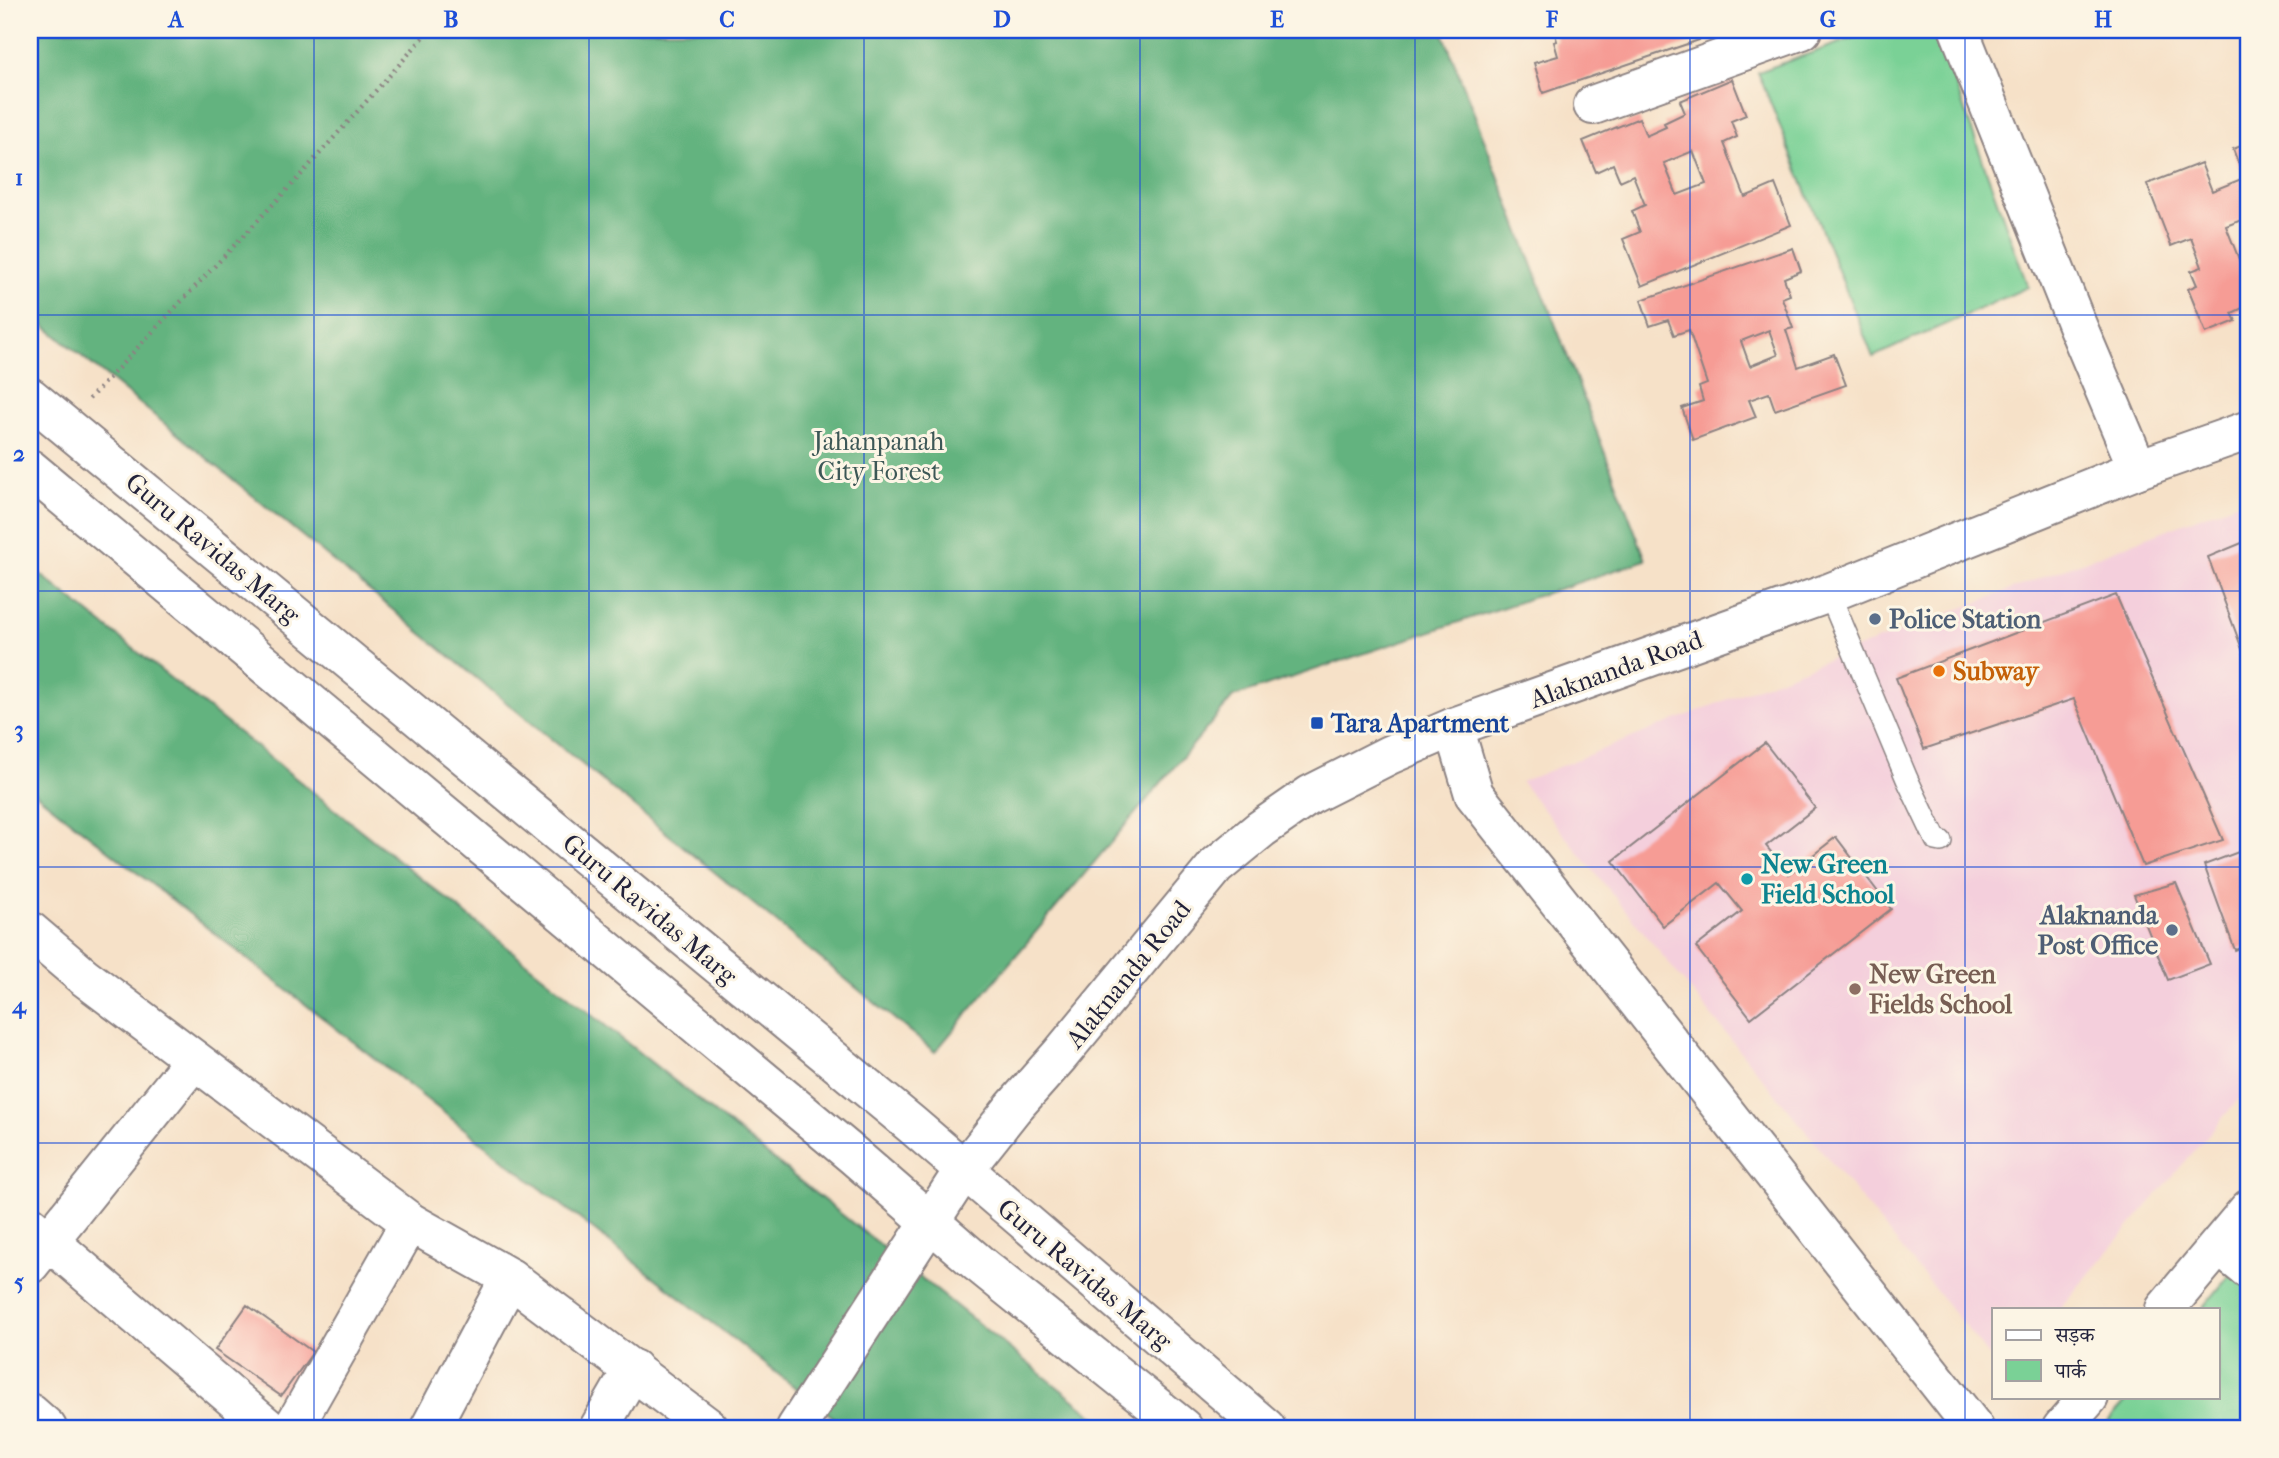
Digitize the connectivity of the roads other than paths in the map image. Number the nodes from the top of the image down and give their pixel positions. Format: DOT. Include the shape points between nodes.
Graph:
graph roads {
  1 [pos="1802,30"];
  2 [pos="1959,30"];
  3 [pos="1592,104"];
  4 [pos="30,397"];
  5 [pos="2249,430"];
  6 [pos="30,469"];
  7 [pos="2138,469"];
  8 [pos="1829,593"];
  9 [pos="1454,727"];
  10 [pos="1941,841"];
  11 [pos="30,931"];
  12 [pos="194,1060"];
  13 [pos="963,1171"];
  14 [pos="2249,1209"];
  15 [pos="929,1221"];
  16 [pos="410,1222"];
  17 [pos="36,1243"];
  18 [pos="2220,1246"];
  19 [pos="2249,1270"];
  20 [pos="510,1278"];
  21 [pos="2166,1308"];
  22 [pos="633,1369"];
  23 [pos="2088,1398"];
  24 [pos="30,1413"];
  25 [pos="47,1428"];
  26 [pos="268,1428"];
  27 [pos="293,1428"];
  28 [pos="430,1428"];
  29 [pos="598,1428"];
  30 [pos="709,1428"];
  31 [pos="796,1428"];
  32 [pos="1183,1428"];
  33 [pos="1266,1428"];
  34 [pos="1974,1428"];
  35 [pos="2062,1428"];
  1 -- 3 [label="street"];
  2 -- 7 [label="street"];
  4 -- 13 [label="street, Guru Ravidas Marg"];
  5 -- 7 [label="street, Alaknanda Road"];
  6 -- 15 [label="street"];
  7 -- 8 [label="street, Alaknanda Road"];
  8 -- 9 [label="street, Alaknanda Road"];
  8 -- 10 [label="lane" via="1907,779 1936,840"];
  9 -- 13 [label="street, Alaknanda Road" via="1310,795 1216,866"];
  9 -- 34 [label="street" via="1474,794"];
  11 -- 12 [label="street"];
  12 -- 16 [label="street"];
  12 -- 17 [label="street"];
  13 -- 15 [label="street, Alaknanda Road"];
  13 -- 33 [label="street, Guru Ravidas Marg"];
  14 -- 18 [label="street"];
  15 -- 31 [label="street, Alaknanda Road"];
  15 -- 32 [label="street"];
  16 -- 20 [label="street"];
  16 -- 27 [label="street"];
  17 -- 26 [label="street"];
  18 -- 19 [label="street"];
  18 -- 21 [label="street"];
  20 -- 22 [label="street"];
  20 -- 28 [label="street"];
  22 -- 29 [label="street"];
  22 -- 30 [label="street"];
  23 -- 35 [label="street"];
  24 -- 25 [label="street"];
}
